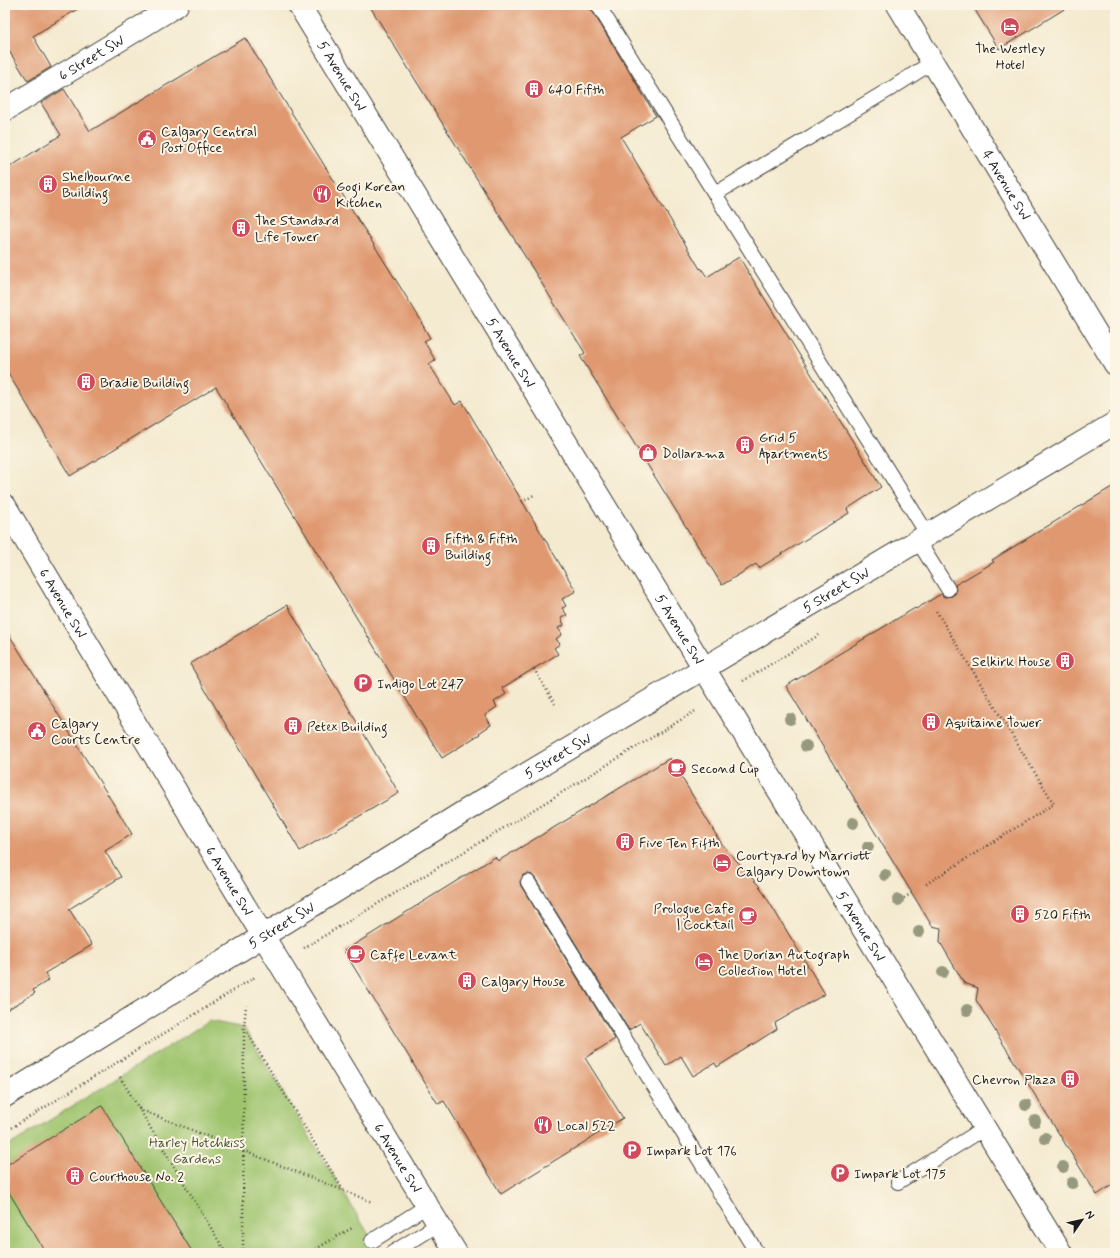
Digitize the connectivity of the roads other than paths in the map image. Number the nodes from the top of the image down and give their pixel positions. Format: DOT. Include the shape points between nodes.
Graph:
graph roads {
  1 [pos="177,5"];
  2 [pos="299,5"];
  3 [pos="598,5"];
  4 [pos="898,5"];
  5 [pos="933,62"];
  6 [pos="5,110"];
  7 [pos="715,194"];
  8 [pos="1115,364"];
  9 [pos="1115,423"];
  10 [pos="8,518"];
  11 [pos="923,538"];
  12 [pos="948,589"];
  13 [pos="705,669"];
  14 [pos="528,882"];
  15 [pos="264,936"];
  16 [pos="5,1096"];
  17 [pos="985,1128"];
  18 [pos="898,1182"];
  19 [pos="433,1215"];
  20 [pos="372,1241"];
  21 [pos="392,1253"];
  22 [pos="456,1253"];
  23 [pos="757,1253"];
  24 [pos="1061,1253"];
  1 -- 6 [label="main road, 6 Street SW"];
  2 -- 13 [label="main road, 5 Avenue SW"];
  3 -- 7 [label="lane"];
  4 -- 5 [label="main road, 4 Avenue SW"];
  5 -- 7 [label="lane"];
  5 -- 8 [label="main road, 4 Avenue SW"];
  7 -- 11 [label="lane"];
  9 -- 11 [label="main road, 5 Street SW"];
  10 -- 15 [label="main road, 6 Avenue SW"];
  11 -- 12 [label="lane"];
  11 -- 13 [label="main road, 5 Street SW"];
  13 -- 15 [label="main road, 5 Street SW" via="485,799"];
  13 -- 17 [label="main road, 5 Avenue SW"];
  14 -- 23 [label="lane"];
  15 -- 16 [label="main road, 5 Street SW"];
  15 -- 19 [label="main road, 6 Avenue SW"];
  17 -- 18 [label="lane"];
  17 -- 24 [label="main road, 5 Avenue SW"];
  19 -- 20 [label="lane"];
  19 -- 21 [label="lane"];
  19 -- 22 [label="main road, 6 Avenue SW"];
}
